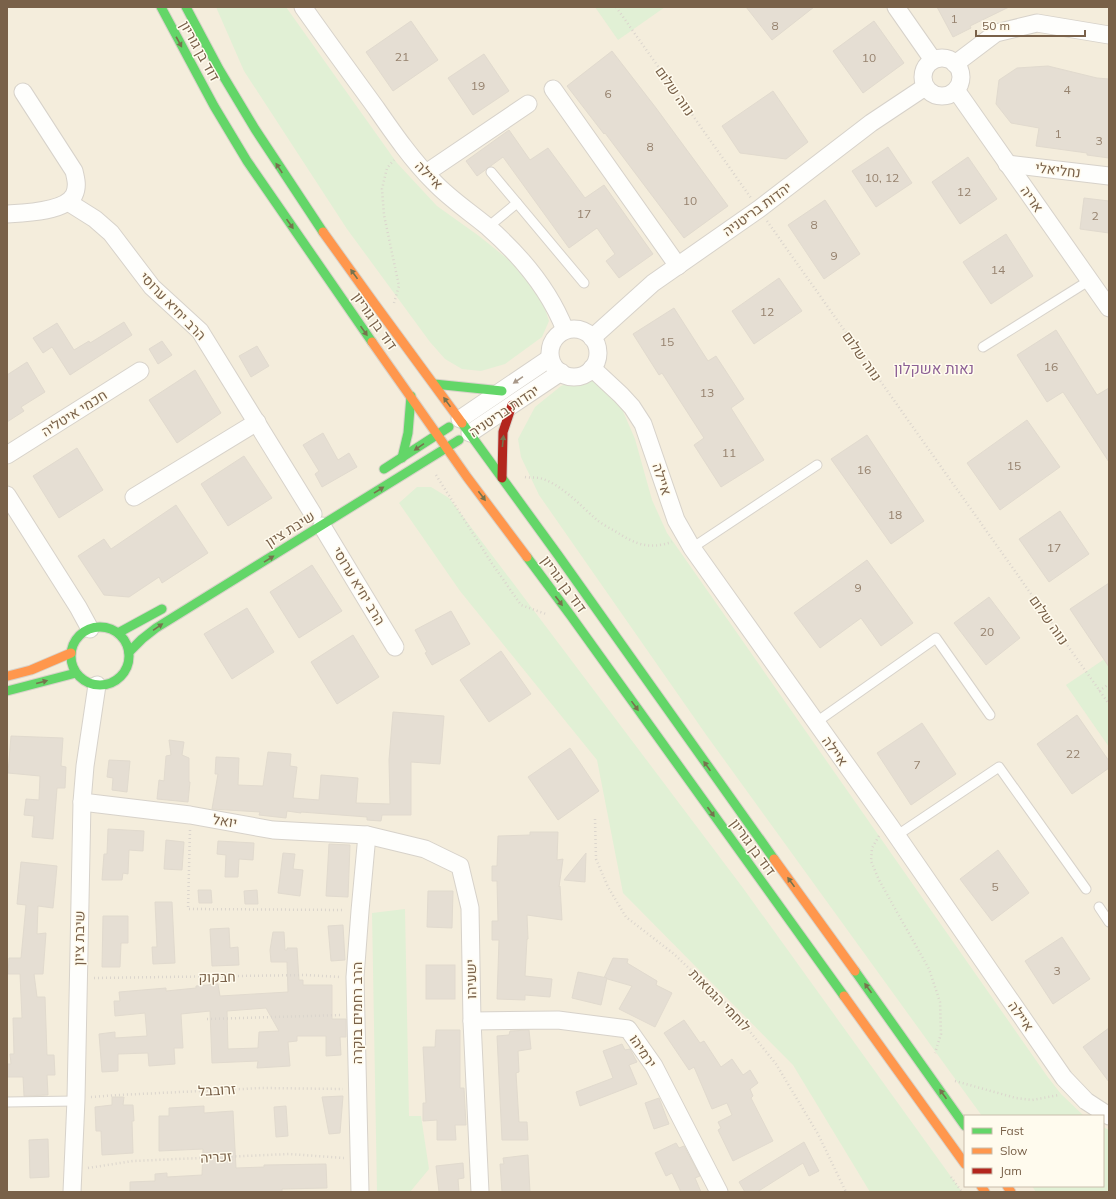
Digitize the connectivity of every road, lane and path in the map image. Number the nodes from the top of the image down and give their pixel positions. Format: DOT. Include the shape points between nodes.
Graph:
graph roads {
  1 [pos="161,7"];
  2 [pos="186,7"];
  3 [pos="303,7"];
  4 [pos="616,7"];
  5 [pos="896,7"];
  6 [pos="1109,35"];
  7 [pos="933,60"];
  8 [pos="955,64"];
  9 [pos="925,87"];
  10 [pos="553,89"];
  11 [pos="956,90"];
  12 [pos="23,92"];
  13 [pos="528,104"];
  14 [pos="405,149"];
  15 [pos="1007,164"];
  16 [pos="492,172"];
  17 [pos="426,173"];
  18 [pos="1109,176"];
  19 [pos="68,202"];
  20 [pos="517,203"];
  21 [pos="759,209"];
  22 [pos="7,214"];
  23 [pos="488,227"];
  24 [pos="678,266"];
  25 [pos="1090,280"];
  26 [pos="584,283"];
  27 [pos="1109,308"];
  28 [pos="384,316"];
  29 [pos="565,330"];
  30 [pos="592,338"];
  31 [pos="983,347"];
  32 [pos="550,358"];
  33 [pos="592,368"];
  34 [pos="140,370"];
  35 [pos="561,372"];
  36 [pos="434,384"];
  37 [pos="502,392"];
  38 [pos="411,396"];
  39 [pos="512,405"];
  40 [pos="460,420"];
  41 [pos="257,422"];
  42 [pos="438,434"];
  43 [pos="470,434"];
  44 [pos="447,448"];
  45 [pos="7,455"];
  46 [pos="402,458"];
  47 [pos="436,465"];
  48 [pos="817,465"];
  49 [pos="418,466"];
  50 [pos="451,467"];
  51 [pos="376,474"];
  52 [pos="436,475"];
  53 [pos="467,476"];
  54 [pos="504,480"];
  55 [pos="7,495"];
  56 [pos="134,497"];
  57 [pos="315,517"];
  58 [pos="689,542"];
  59 [pos="171,603"];
  60 [pos="548,615"];
  61 [pos="90,628"];
  62 [pos="118,633"];
  63 [pos="395,647"];
  64 [pos="129,652"];
  65 [pos="71,653"];
  66 [pos="76,673"];
  67 [pos="7,677"];
  68 [pos="1109,684"];
  69 [pos="97,685"];
  70 [pos="7,691"];
  71 [pos="1099,691"];
  72 [pos="1109,704"];
  73 [pos="990,715"];
  74 [pos="815,723"];
  75 [pos="82,802"];
  76 [pos="190,815"];
  77 [pos="595,819"];
  78 [pos="893,831"];
  79 [pos="367,835"];
  80 [pos="1086,889"];
  81 [pos="1099,907"];
  82 [pos="360,911"];
  83 [pos="1109,922"];
  84 [pos="355,977"];
  85 [pos="78,979"];
  86 [pos="355,1015"];
  87 [pos="207,1019"];
  88 [pos="472,1021"];
  89 [pos="928,1074"];
  90 [pos="358,1089"];
  91 [pos="1076,1090"];
  92 [pos="76,1100"];
  93 [pos="7,1102"];
  94 [pos="1109,1116"];
  95 [pos="964,1125"];
  96 [pos="360,1159"];
  97 [pos="964,1163"];
  98 [pos="73,1170"];
  99 [pos="950,1174"];
  100 [pos="72,1192"];
  101 [pos="360,1192"];
  102 [pos="480,1192"];
  103 [pos="719,1192"];
  104 [pos="846,1192"];
  105 [pos="962,1192"];
  1 -- 38 [label="main road, דוד בן גוריון, one-way" via="247,161"];
  28 -- 2 [label="main road, דוד בן גוריון, one-way" via="261,140"];
  3 -- 14 [label="street, איילה"];
  4 -- 21 [label="path, נווה שלום"];
  5 -- 7 [label="street"];
  6 -- 8 [label="street" via="1036,23 996,33"];
  7 -- 8 [label="street" via="945,58"];
  7 -- 9 [label="street" via="928,63 922,75"];
  8 -- 11 [label="street" via="959,68 961,80"];
  9 -- 11 [label="street" via="934,95 940,96"];
  9 -- 21 [label="street, יהדות בריטניה" via="871,123"];
  10 -- 24 [label="street"];
  11 -- 15 [label="street, אריה"];
  12 -- 19 [label="street" via="74,171 74,195"];
  13 -- 17 [label="street"];
  14 -- 17 [label="street, איילה"];
  14 -- 28 [label="path" via="387,168 382,189 384,215 399,286 396,300"];
  15 -- 18 [label="street, נחליאלי"];
  15 -- 25 [label="street, אריה"];
  16 -- 20 [label="lane"];
  17 -- 23 [label="street, איילה" via="434,183"];
  19 -- 22 [label="street" via="31,213"];
  19 -- 41 [label="street, הרב יחיא ערוסי" via="111,233 152,287 200,331"];
  20 -- 23 [label="lane"];
  20 -- 26 [label="lane"];
  21 -- 24 [label="street, יהדות בריטניה"];
  21 -- 71 [label="path, נווה שלום"];
  23 -- 29 [label="street, איילה" via="532,272 559,315"];
  24 -- 30 [label="street, יהדות בריטניה" via="653,284"];
  25 -- 27 [label="street, אריה"];
  25 -- 31 [label="lane"];
  28 -- 36 [label="main road, דוד בן גוריון"];
  29 -- 30 [label="street" via="579,329 587,332"];
  29 -- 32 [label="street" via="552,342"];
  30 -- 33 [label="street" via="598,351"];
  32 -- 35 [label="street"];
  32 -- 37 [label="street, יהדות בריטניה, one-way"];
  33 -- 35 [label="street" via="577,376"];
  33 -- 58 [label="street, איילה" via="632,407 643,424 676,520"];
  34 -- 45 [label="street, חכמי איטליה"];
  35 -- 39 [label="street, יהדות בריטניה"];
  36 -- 37 [label="main road"];
  40 -- 36 [label="main road, דוד בן גוריון, one-way"];
  37 -- 40 [label="street, יהדות בריטניה"];
  38 -- 42 [label="main road, דוד בן גוריון"];
  38 -- 46 [label="main road" via="408,433"];
  39 -- 43 [label="street, יהדות בריטניה"];
  54 -- 39 [label="main road, one-way" via="503,432"];
  40 -- 42 [label="main road"];
  40 -- 43 [label="main road, דוד בן גוריון"];
  41 -- 56 [label="street"];
  41 -- 57 [label="street, הרב יחיא ערוסי"];
  42 -- 44 [label="main road, דוד בן גוריון"];
  42 -- 46 [label="main road, one-way"];
  43 -- 44 [label="main road, יהדות בריטניה"];
  43 -- 54 [label="main road, דוד בן גוריון"];
  44 -- 49 [label="main road, שיבת ציון"];
  44 -- 53 [label="main road, דוד בן גוריון"];
  46 -- 51 [label="main road"];
  47 -- 49 [label="main road"];
  48 -- 58 [label="lane"];
  57 -- 49 [label="main road, שיבת ציון, one-way"];
  50 -- 53 [label="main road"];
  52 -- 60 [label="path" via="521,605"];
  53 -- 97 [label="main road, דוד בן גוריון, one-way" via="571,616"];
  54 -- 58 [label="path" via="522,477 543,479 579,502 598,521 631,541 660,546"];
  89 -- 54 [label="main road, דוד בן גוריון, one-way"];
  55 -- 61 [label="street"];
  57 -- 63 [label="street, הרב יחיא ערוסי"];
  64 -- 57 [label="main road, שיבת ציון, one-way" via="156,628"];
  58 -- 74 [label="street, איילה"];
  59 -- 62 [label="main road"];
  61 -- 62 [label="main road" via="107,628"];
  61 -- 65 [label="main road" via="79,636"];
  62 -- 64 [label="main road"];
  64 -- 69 [label="main road" via="127,667 118,679 112,683"];
  65 -- 66 [label="main road"];
  65 -- 67 [label="main road"];
  66 -- 69 [label="main road" via="85,681"];
  70 -- 66 [label="main road, one-way"];
  68 -- 71 [label="path"];
  69 -- 75 [label="street, שיבת ציון"];
  71 -- 72 [label="path, נווה שלום"];
  73 -- 74 [label="lane" via="936,638"];
  74 -- 78 [label="street, איילה"];
  75 -- 76 [label="street, יואל"];
  75 -- 85 [label="street, שיבת ציון"];
  76 -- 79 [label="street, יואל" via="274,830"];
  76 -- 82 [label="path" via="188,910"];
  77 -- 104 [label="path, לוחמי הגטאות" via="596,859 608,887 626,917 674,954 731,1008 776,1064 818,1134"];
  78 -- 80 [label="lane" via="999,766"];
  78 -- 89 [label="path" via="882,831 872,848 871,861 929,969 940,1002 941,1034"];
  78 -- 91 [label="street, איילה" via="1064,1078"];
  79 -- 82 [label="street, הרב רחמים בוקרה"];
  79 -- 88 [label="street, ישעיהו" via="425,849 460,866 470,908"];
  81 -- 83 [label="lane"];
  82 -- 84 [label="street, הרב רחמים בוקרה"];
  84 -- 85 [label="path, חבקוק" via="307,975"];
  84 -- 86 [label="street, הרב רחמים בוקרה"];
  85 -- 92 [label="street, שיבת ציון"];
  86 -- 87 [label="path"];
  86 -- 90 [label="street, הרב רחמים בוקרה"];
  88 -- 102 [label="street, ישעיהו"];
  88 -- 103 [label="street, ירמיהו" via="558,1020 628,1029 654,1066"];
  89 -- 91 [label="path" via="1032,1100"];
  95 -- 89 [label="main road, דוד בן גוריון, one-way"];
  90 -- 92 [label="path, זרובבל" via="262,1088 119,1095"];
  90 -- 96 [label="street, הרב רחמים בוקרה"];
  91 -- 94 [label="street, איילה"];
  92 -- 93 [label="lane"];
  92 -- 98 [label="street, שיבת ציון"];
  96 -- 98 [label="path, זכריה" via="289,1154 132,1161"];
  96 -- 101 [label="street, הרב רחמים בוקרה"];
  98 -- 100 [label="street, שיבת ציון"];
  99 -- 105 [label="path"];
}
